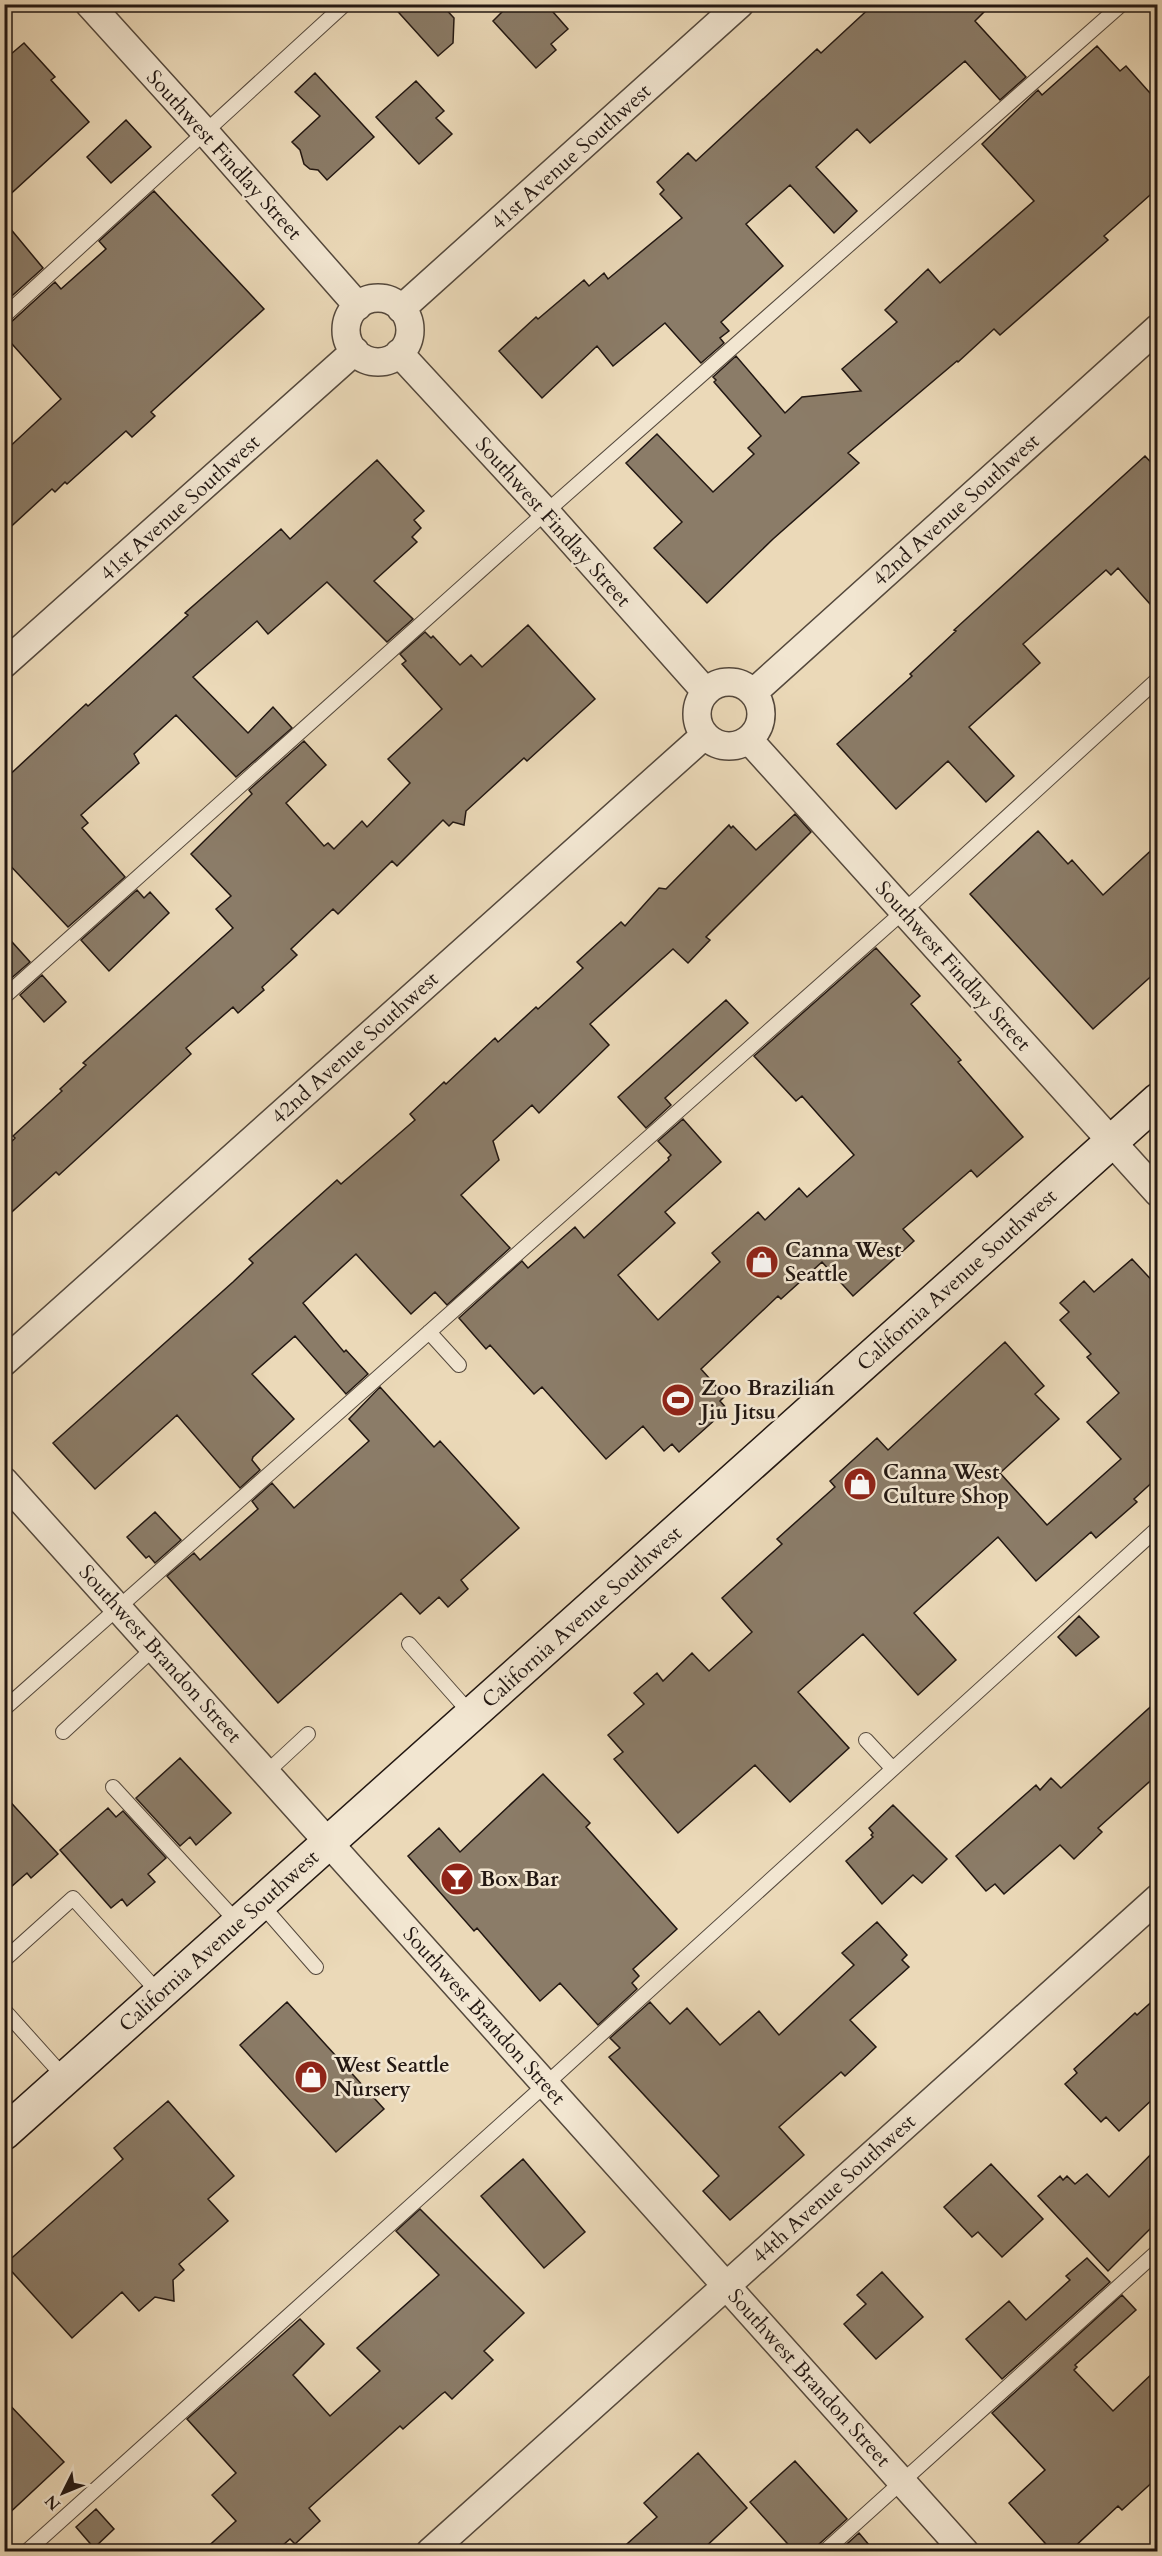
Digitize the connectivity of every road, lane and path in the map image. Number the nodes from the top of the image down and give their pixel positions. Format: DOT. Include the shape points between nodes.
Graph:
graph roads {
  1 [pos="89,4"];
  2 [pos="345,4"];
  3 [pos="740,4"];
  4 [pos="1122,4"];
  5 [pos="205,132"];
  6 [pos="358,306"];
  7 [pos="401,309"];
  8 [pos="4,316"];
  9 [pos="1158,328"];
  10 [pos="355,351"];
  11 [pos="399,353"];
  12 [pos="546,512"];
  13 [pos="4,664"];
  14 [pos="1158,679"];
  15 [pos="706,692"];
  16 [pos="754,692"];
  17 [pos="705,735"];
  18 [pos="749,740"];
  19 [pos="904,911"];
  20 [pos="4,997"];
  21 [pos="1158,1100"];
  22 [pos="1111,1142"];
  23 [pos="1158,1194"];
  24 [pos="429,1332"];
  25 [pos="4,1362"];
  26 [pos="459,1365"];
  27 [pos="4,1481"];
  28 [pos="1158,1528"];
  29 [pos="118,1608"];
  30 [pos="409,1644"];
  31 [pos="154,1648"];
  32 [pos="4,1709"];
  33 [pos="472,1715"];
  34 [pos="63,1732"];
  35 [pos="308,1734"];
  36 [pos="866,1740"];
  37 [pos="892,1768"];
  38 [pos="267,1772"];
  39 [pos="113,1787"];
  40 [pos="330,1843"];
  41 [pos="1158,1898"];
  42 [pos="250,1914"];
  43 [pos="4,1960"];
  44 [pos="316,1967"];
  45 [pos="160,1994"];
  46 [pos="4,2010"];
  47 [pos="65,2078"];
  48 [pos="545,2085"];
  49 [pos="4,2133"];
  50 [pos="1158,2251"];
  51 [pos="727,2286"];
  52 [pos="903,2481"];
  53 [pos="26,2552"];
  54 [pos="430,2552"];
  55 [pos="824,2552"];
  56 [pos="964,2552"];
  1 -- 5 [label="street, Southwest Findlay Street"];
  2 -- 5 [label="lane"];
  3 -- 7 [label="street, 41st Avenue Southwest"];
  4 -- 12 [label="lane"];
  5 -- 6 [label="street, Southwest Findlay Street"];
  5 -- 8 [label="lane"];
  6 -- 7 [label="street" via="384,298"];
  6 -- 10 [label="street" via="346,327"];
  7 -- 11 [label="street" via="410,328 409,338"];
  9 -- 16 [label="street, 42nd Avenue Southwest"];
  10 -- 11 [label="street" via="378,362"];
  10 -- 13 [label="street, 41st Avenue Southwest"];
  11 -- 12 [label="street, Southwest Findlay Street"];
  12 -- 15 [label="street, Southwest Findlay Street"];
  12 -- 20 [label="lane"];
  14 -- 19 [label="lane"];
  15 -- 16 [label="street" via="722,682 731,682"];
  15 -- 17 [label="street" via="697,712"];
  16 -- 18 [label="street" via="761,721"];
  17 -- 18 [label="street" via="728,746"];
  17 -- 25 [label="street, 42nd Avenue Southwest"];
  18 -- 19 [label="street, Southwest Findlay Street"];
  19 -- 22 [label="street, Southwest Findlay Street"];
  19 -- 24 [label="lane"];
  21 -- 22 [label="main road, California Avenue Southwest"];
  22 -- 23 [label="street, Southwest Findlay Street"];
  22 -- 33 [label="main road, California Avenue Southwest"];
  24 -- 26 [label="lane"];
  24 -- 29 [label="lane"];
  27 -- 29 [label="street, Southwest Brandon Street"];
  28 -- 37 [label="lane"];
  29 -- 31 [label="street, Southwest Brandon Street"];
  29 -- 32 [label="lane"];
  30 -- 33 [label="lane"];
  31 -- 34 [label="lane"];
  31 -- 38 [label="street, Southwest Brandon Street"];
  33 -- 40 [label="main road, California Avenue Southwest"];
  35 -- 38 [label="lane"];
  36 -- 37 [label="lane"];
  37 -- 48 [label="lane"];
  38 -- 40 [label="street, Southwest Brandon Street"];
  39 -- 42 [label="lane"];
  40 -- 42 [label="main road, California Avenue Southwest"];
  40 -- 48 [label="street, Southwest Brandon Street"];
  41 -- 51 [label="street, 44th Avenue Southwest"];
  42 -- 44 [label="lane"];
  42 -- 45 [label="main road, California Avenue Southwest"];
  43 -- 45 [label="lane" via="73,1898"];
  45 -- 47 [label="main road, California Avenue Southwest"];
  46 -- 47 [label="lane"];
  47 -- 49 [label="main road, California Avenue Southwest"];
  48 -- 51 [label="street, Southwest Brandon Street"];
  48 -- 53 [label="lane"];
  50 -- 52 [label="lane"];
  51 -- 52 [label="street, Southwest Brandon Street"];
  51 -- 54 [label="street, 44th Avenue Southwest"];
  52 -- 55 [label="lane"];
  52 -- 56 [label="street, Southwest Brandon Street"];
}
